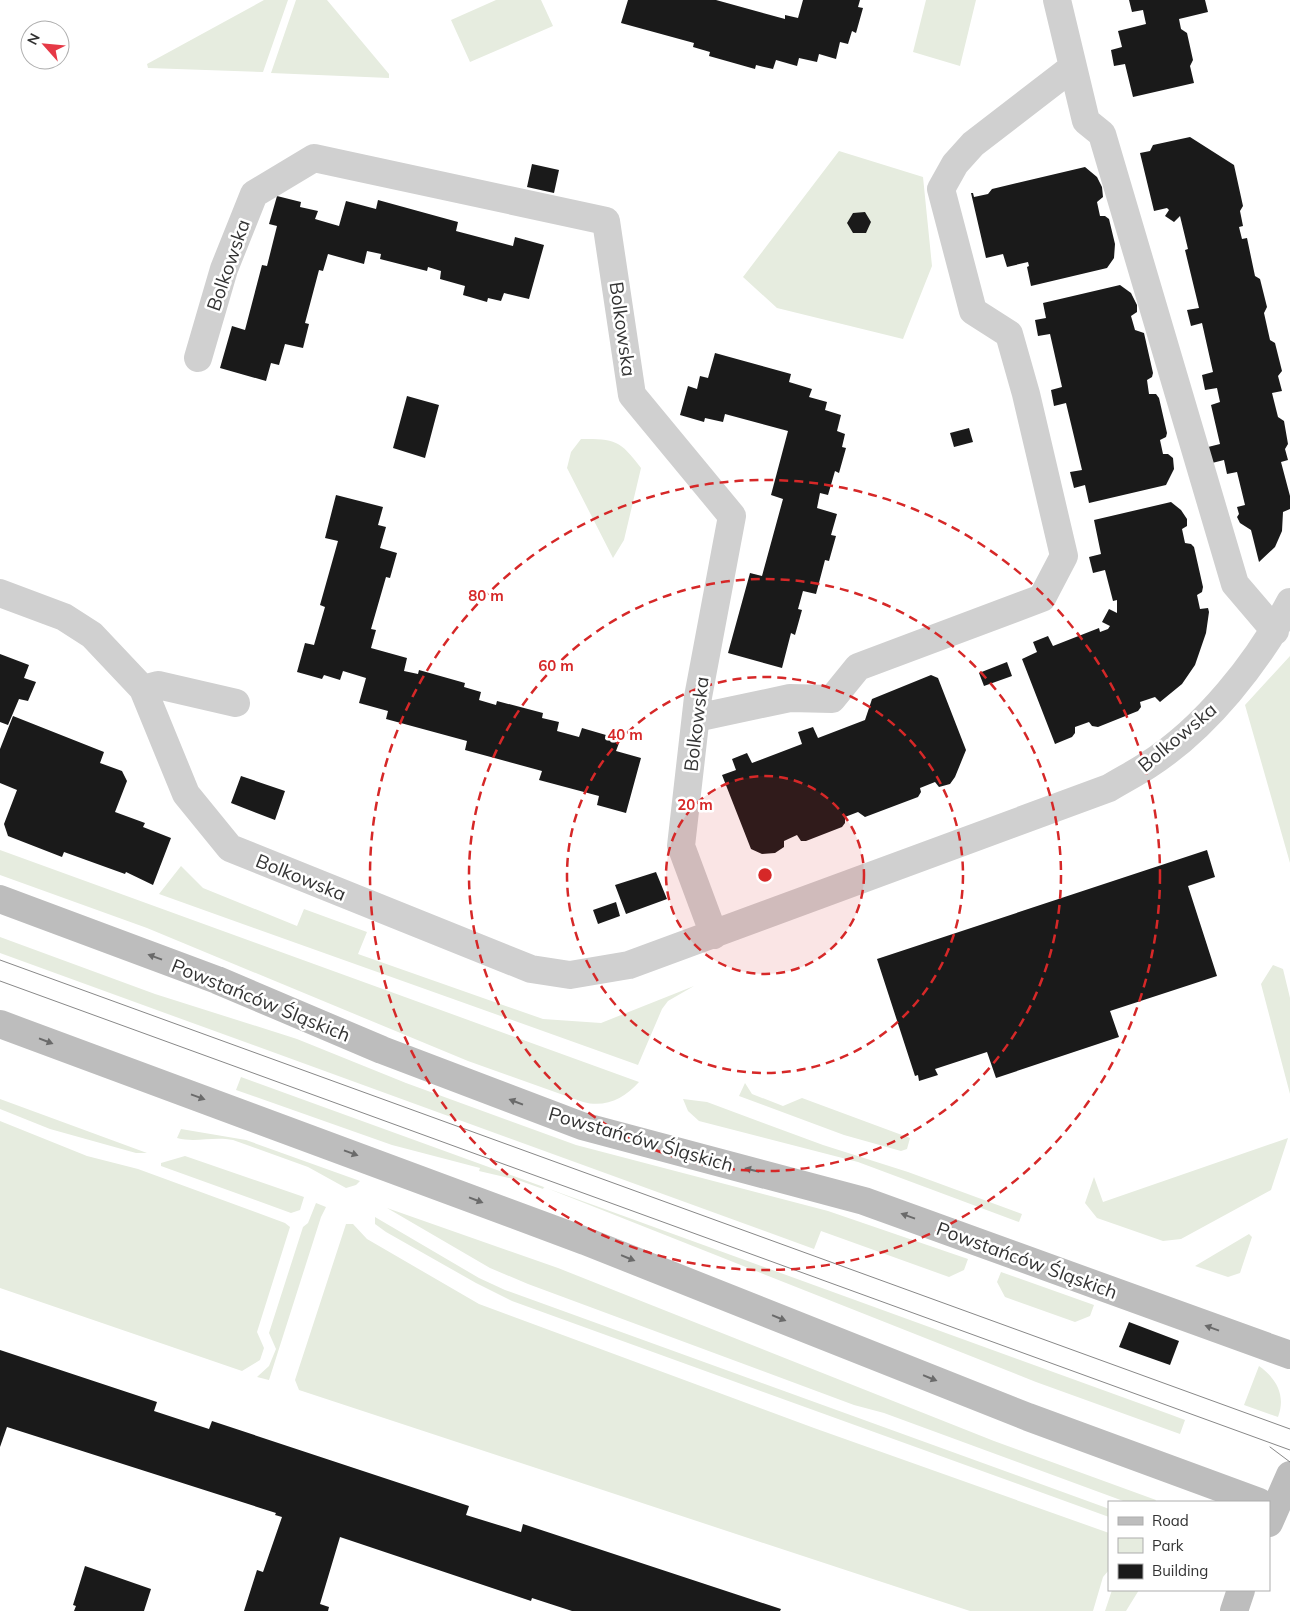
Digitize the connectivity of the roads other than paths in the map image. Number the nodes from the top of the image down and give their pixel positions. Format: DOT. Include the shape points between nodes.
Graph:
graph roads {
  1 [pos="1057,0"];
  2 [pos="1073,67"];
  3 [pos="198,358"];
  4 [pos="0,593"];
  5 [pos="1290,602"];
  6 [pos="1274,631"];
  7 [pos="143,689"];
  8 [pos="236,703"];
  9 [pos="696,718"];
  10 [pos="0,899"];
  11 [pos="714,935"];
  12 [pos="0,1024"];
  13 [pos="1290,1355"];
  14 [pos="1290,1474"];
  15 [pos="1246,1501"];
  16 [pos="1272,1511"];
  17 [pos="1241,1591"];
  18 [pos="1234,1611"];
  1 -- 2 [label="street"];
  2 -- 6 [label="street" via="1086,121 1102,134 1235,584"];
  2 -- 9 [label="street" via="973,144 955,164 942,189 973,311 1009,334 1026,394 1064,556 1042,598 858,667 832,699 790,698"];
  3 -- 9 [label="street, Bolkowska" via="224,269 254,194 314,158 606,221 632,395 732,516"];
  4 -- 7 [label="street, Bolkowska" via="64,616 92,635"];
  5 -- 6 [label="street, Bolkowska"];
  6 -- 11 [label="street, Bolkowska" via="1232,688 1190,731 1150,764 1109,788"];
  7 -- 8 [label="street" via="158,685"];
  7 -- 11 [label="street, Bolkowska" via="186,794 230,848 531,968 570,975 629,965"];
  9 -- 11 [label="street, Bolkowska" via="681,846"];
  13 -- 10 [label="main road, Powstańców Śląskich, one-way" via="864,1201 611,1135 534,1109 382,1050 217,980"];
  12 -- 15 [label="main road, one-way" via="576,1238"];
  14 -- 16 [label="main road"];
  17 -- 18 [label="main road"];
}
